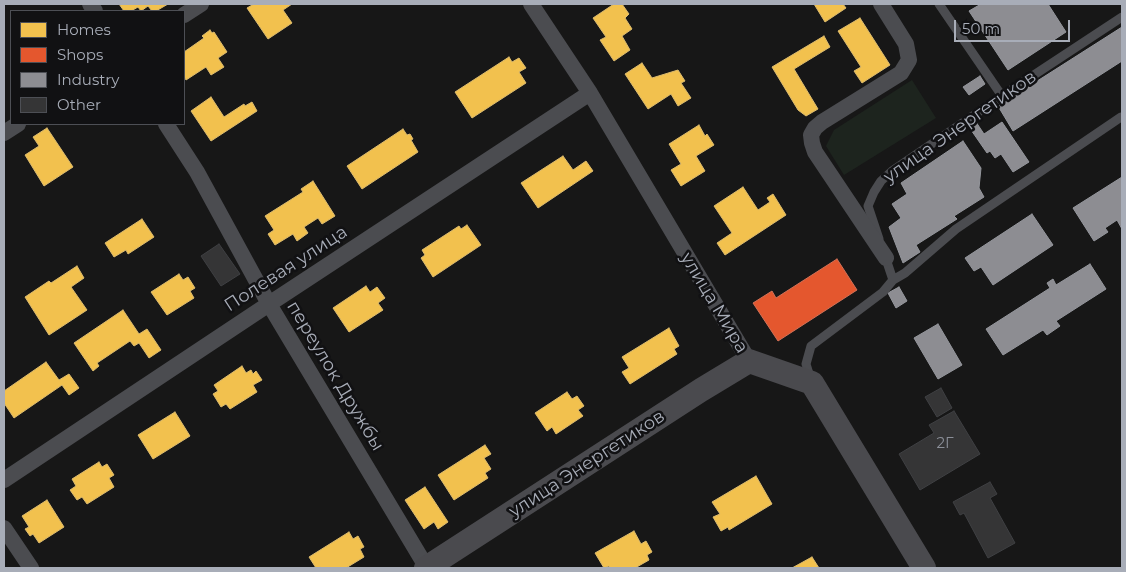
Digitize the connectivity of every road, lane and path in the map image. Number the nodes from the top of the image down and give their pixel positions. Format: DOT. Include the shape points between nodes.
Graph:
graph roads {
  1 [pos="201,4"];
  2 [pos="531,4"];
  3 [pos="881,4"];
  4 [pos="939,4"];
  5 [pos="185,14"];
  6 [pos="1122,17"];
  7 [pos="590,93"];
  8 [pos="1002,96"];
  9 [pos="1121,118"];
  10 [pos="16,125"];
  11 [pos="167,125"];
  12 [pos="4,133"];
  13 [pos="886,258"];
  14 [pos="894,280"];
  15 [pos="268,304"];
  16 [pos="749,362"];
  17 [pos="812,384"];
  18 [pos="4,480"];
  19 [pos="4,528"];
  20 [pos="31,568"];
  21 [pos="427,568"];
  22 [pos="924,568"];
  1 -- 5 [label="street"];
  2 -- 7 [label="street, улица Мира"];
  3 -- 13 [label="street" via="906,44 909,60 901,73 822,122 811,135 815,152"];
  4 -- 8 [label="lane"];
  6 -- 8 [label="lane, улица Энергетиков"];
  7 -- 15 [label="street, Полевая улица"];
  7 -- 16 [label="street, улица Мира"];
  8 -- 13 [label="lane, улица Энергетиков" via="881,181 868,206"];
  9 -- 14 [label="lane" via="956,229"];
  10 -- 12 [label="street"];
  11 -- 15 [label="street, переулок Дружбы" via="197,172"];
  13 -- 14 [label="lane, улица Энергетиков"];
  14 -- 17 [label="lane" via="884,292 811,346 806,364"];
  15 -- 18 [label="street, Полевая улица"];
  15 -- 21 [label="street, переулок Дружбы"];
  16 -- 17 [label="street, улица Мира"];
  16 -- 21 [label="street, улица Энергетиков"];
  17 -- 22 [label="street"];
  19 -- 20 [label="street"];
}
